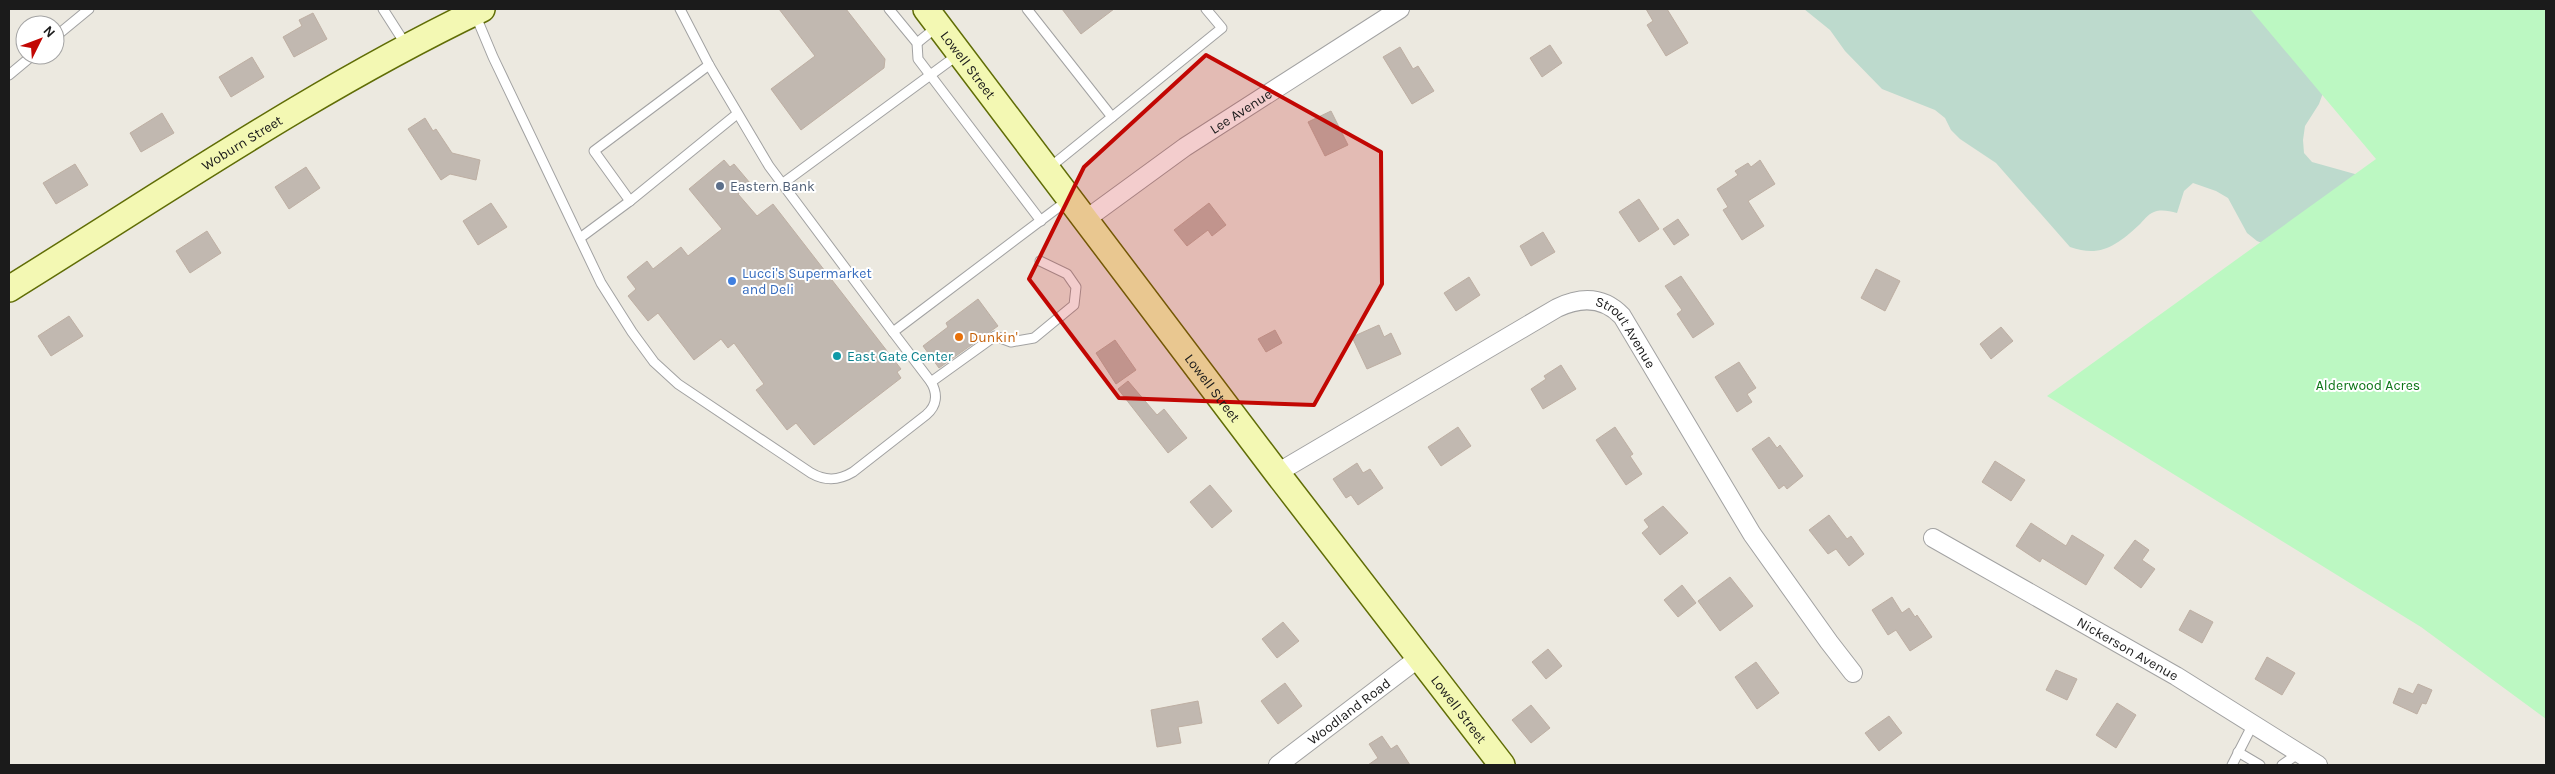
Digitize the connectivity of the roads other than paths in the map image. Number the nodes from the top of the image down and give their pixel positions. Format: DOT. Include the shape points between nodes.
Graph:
graph roads {
  1 [pos="89,9"];
  2 [pos="383,9"];
  3 [pos="889,9"];
  4 [pos="1027,9"];
  5 [pos="1206,9"];
  6 [pos="1400,9"];
  7 [pos="683,10"];
  8 [pos="478,11"];
  9 [pos="932,17"];
  10 [pos="65,29"];
  11 [pos="917,43"];
  12 [pos="407,47"];
  13 [pos="959,54"];
  14 [pos="21,65"];
  15 [pos="709,66"];
  16 [pos="931,74"];
  17 [pos="9,75"];
  18 [pos="737,114"];
  19 [pos="1112,117"];
  20 [pos="1047,170"];
  21 [pos="782,184"];
  22 [pos="1070,200"];
  23 [pos="630,201"];
  24 [pos="1085,220"];
  25 [pos="1041,221"];
  26 [pos="580,238"];
  27 [pos="1040,262"];
  28 [pos="9,290"];
  29 [pos="894,332"];
  30 [pos="931,382"];
  31 [pos="1277,473"];
  32 [pos="1933,538"];
  33 [pos="1420,657"];
  34 [pos="1853,672"];
  35 [pos="2253,724"];
  36 [pos="2238,752"];
  37 [pos="2299,753"];
  38 [pos="1278,765"];
  39 [pos="1502,765"];
  40 [pos="2232,765"];
  41 [pos="2260,765"];
  42 [pos="2282,765"];
  43 [pos="2318,765"];
  1 -- 10 [label="lane"];
  2 -- 12 [label="lane"];
  3 -- 11 [label="lane"];
  4 -- 19 [label="lane"];
  5 -- 19 [label="lane" via="1222,28"];
  6 -- 24 [label="street, Lee Avenue" via="1185,147"];
  7 -- 15 [label="lane"];
  8 -- 12 [label="main road, Woburn Street"];
  8 -- 26 [label="lane" via="493,57"];
  9 -- 11 [label="lane"];
  9 -- 13 [label="main road, Lowell Street"];
  11 -- 16 [label="lane" via="918,59"];
  12 -- 28 [label="main road, Woburn Street" via="265,130"];
  13 -- 16 [label="lane"];
  13 -- 20 [label="main road, Lowell Street"];
  14 -- 17 [label="lane"];
  15 -- 18 [label="lane"];
  15 -- 23 [label="lane" via="594,151"];
  16 -- 21 [label="lane"];
  16 -- 25 [label="lane"];
  18 -- 21 [label="lane"];
  18 -- 23 [label="lane"];
  19 -- 20 [label="lane"];
  20 -- 22 [label="main road, Lowell Street"];
  21 -- 29 [label="lane"];
  22 -- 24 [label="main road, Lowell Street"];
  22 -- 25 [label="lane"];
  23 -- 26 [label="lane"];
  24 -- 31 [label="main road, Lowell Street"];
  25 -- 29 [label="lane"];
  26 -- 30 [label="lane" via="602,283 654,362 678,384 817,477 832,480 846,476 926,415 936,400"];
  27 -- 30 [label="lane" via="1067,274 1076,287 1074,305 1034,338 1011,342 995,336"];
  29 -- 30 [label="lane"];
  31 -- 33 [label="main road, Lowell Street"];
  31 -- 34 [label="street, Strout Avenue" via="1557,308 1580,300 1602,302 1622,316 1752,534"];
  32 -- 35 [label="street, Nickerson Avenue" via="2176,676"];
  33 -- 38 [label="street, Woodland Road"];
  33 -- 39 [label="main road, Lowell Street"];
  35 -- 36 [label="lane"];
  35 -- 37 [label="street, Nickerson Avenue"];
  36 -- 40 [label="lane"];
  36 -- 41 [label="lane"];
  37 -- 42 [label="lane"];
  37 -- 43 [label="street, Nickerson Avenue"];
}
